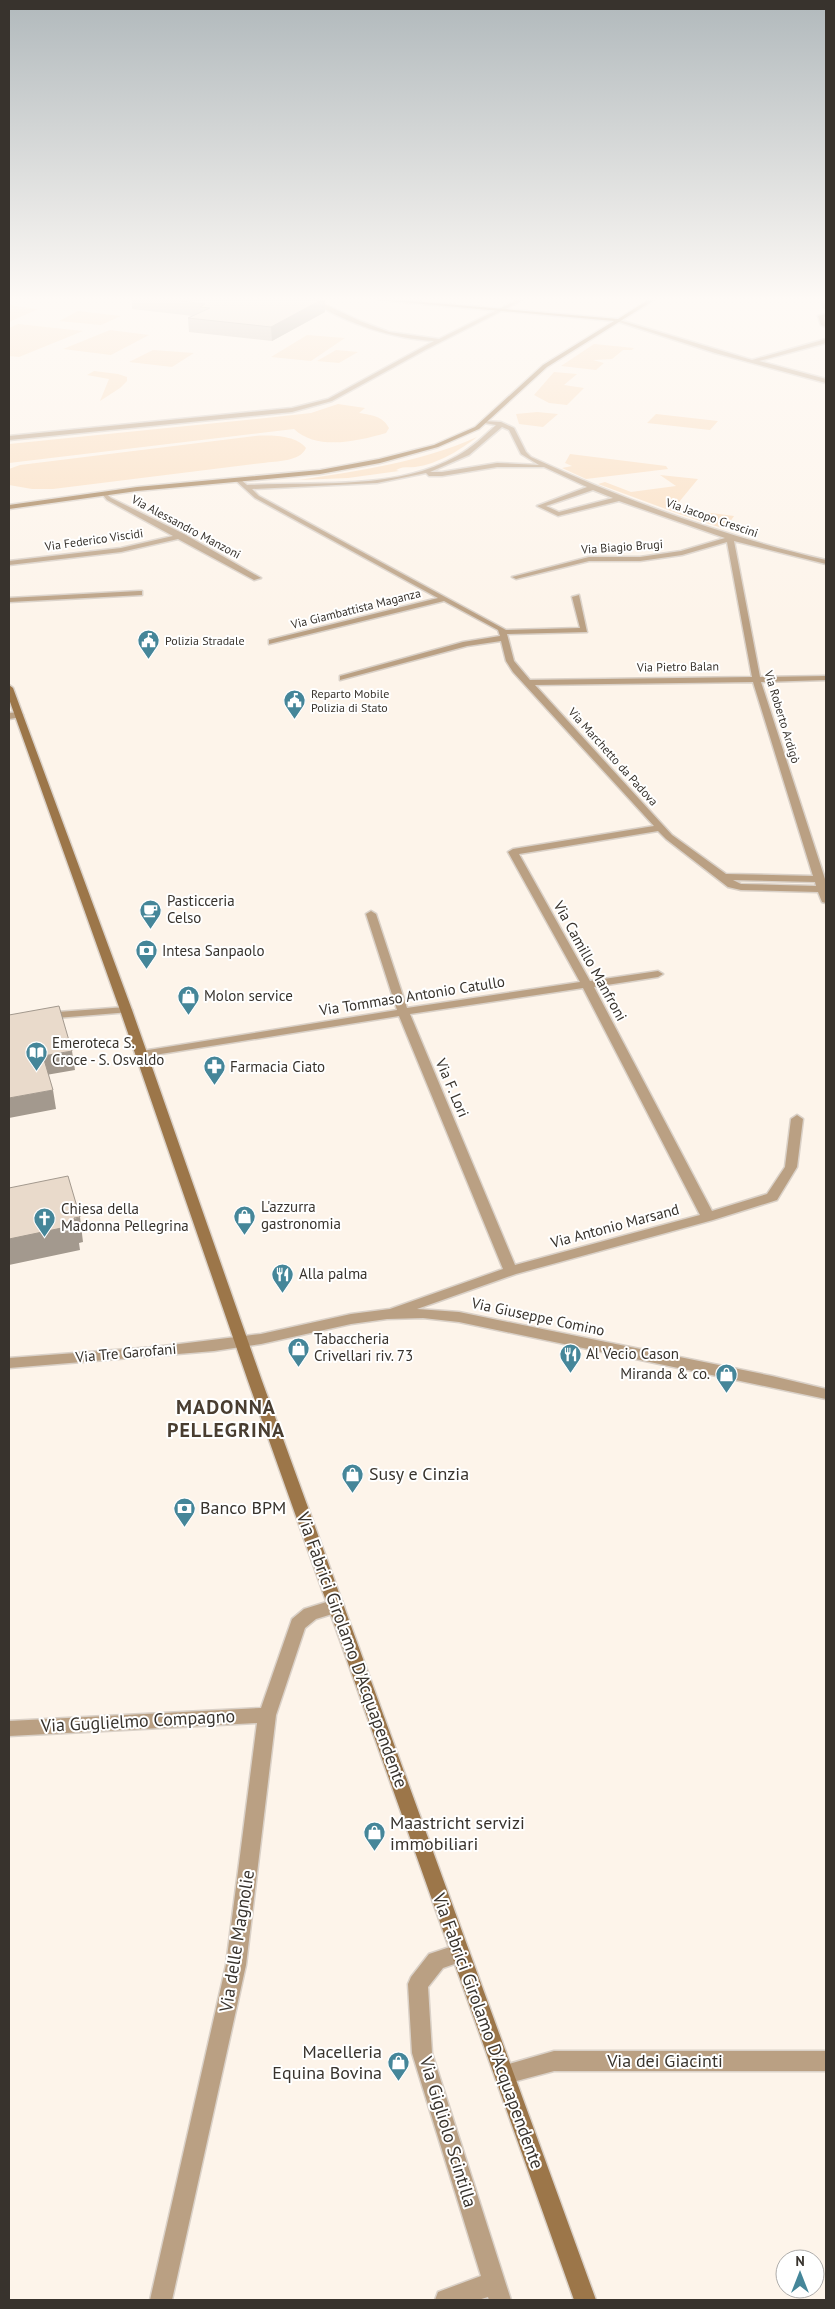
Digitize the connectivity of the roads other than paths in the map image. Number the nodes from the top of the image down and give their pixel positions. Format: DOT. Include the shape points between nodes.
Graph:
graph roads {
  1 [pos="303,408"];
  2 [pos="501,408"];
  3 [pos="486,422"];
  4 [pos="502,424"];
  5 [pos="9,438"];
  6 [pos="549,468"];
  7 [pos="417,473"];
  8 [pos="238,480"];
  9 [pos="244,487"];
  10 [pos="594,487"];
  11 [pos="105,494"];
  12 [pos="621,498"];
  13 [pos="9,507"];
  14 [pos="181,536"];
  15 [pos="730,539"];
  16 [pos="826,562"];
  17 [pos="9,563"];
  18 [pos="516,577"];
  19 [pos="257,578"];
  20 [pos="139,593"];
  21 [pos="576,596"];
  22 [pos="445,598"];
  23 [pos="9,600"];
  24 [pos="504,635"];
  25 [pos="272,642"];
  26 [pos="343,678"];
  27 [pos="756,678"];
  28 [pos="826,678"];
  29 [pos="530,683"];
  30 [pos="9,688"];
  31 [pos="14,715"];
  32 [pos="660,828"];
  33 [pos="822,884"];
  34 [pos="826,900"];
  35 [pos="371,914"];
  36 [pos="658,974"];
  37 [pos="587,985"];
  38 [pos="126,1010"];
  39 [pos="403,1012"];
  40 [pos="28,1017"];
  41 [pos="142,1054"];
  42 [pos="797,1118"];
  43 [pos="708,1217"];
  44 [pos="511,1271"];
  45 [pos="388,1314"];
  46 [pos="242,1342"];
  47 [pos="9,1363"];
  48 [pos="826,1394"];
  49 [pos="336,1606"];
  50 [pos="267,1715"];
  51 [pos="9,1728"];
  52 [pos="458,1952"];
  53 [pos="826,2061"];
  54 [pos="505,2074"];
  55 [pos="498,2292"];
  56 [pos="161,2300"];
  57 [pos="446,2300"];
  58 [pos="585,2300"];
  1 -- 5 [label="street"];
  2 -- 3 [label="main road, Via Alessandro Manzoni"];
  3 -- 4 [label="street"];
  3 -- 8 [label="main road, Via Alessandro Manzoni" via="453,440 389,459 320,472"];
  4 -- 6 [label="street, Via Jacopo Crescini" via="512,429 529,458"];
  4 -- 7 [label="street" via="453,461"];
  6 -- 7 [label="street, Via Jacopo Crescini" via="509,465 442,474"];
  6 -- 10 [label="street, Via Jacopo Crescini"];
  7 -- 9 [label="street" via="358,482"];
  8 -- 9 [label="street"];
  8 -- 11 [label="main road, Via Alessandro Manzoni"];
  9 -- 22 [label="street"];
  10 -- 12 [label="street, Via Jacopo Crescini"];
  10 -- 12 [label="street" via="540,506 558,514"];
  11 -- 13 [label="main road, Via Alessandro Manzoni"];
  11 -- 14 [label="street, Via Alessandro Manzoni"];
  12 -- 15 [label="street, Via Jacopo Crescini"];
  14 -- 17 [label="street, Via Federico Viscidi" via="121,550"];
  14 -- 19 [label="street, Via Alessandro Manzoni"];
  15 -- 16 [label="street, Via Jacopo Crescini"];
  15 -- 18 [label="street, Via Biagio Brugi" via="682,553 640,559 589,558"];
  15 -- 27 [label="street, Via Roberto Ardigò"];
  20 -- 23 [label="street"];
  21 -- 24 [label="street" via="584,630"];
  22 -- 24 [label="street"];
  22 -- 25 [label="street, Via Giambattista Maganza"];
  24 -- 26 [label="street"];
  24 -- 29 [label="street, Via Marchetto da Padova" via="510,661"];
  27 -- 28 [label="street, Via Pietro Balan"];
  27 -- 29 [label="street, Via Pietro Balan"];
  27 -- 33 [label="street, Via Roberto Ardigò"];
  29 -- 32 [label="street, Via Marchetto da Padova"];
  30 -- 31 [label="main road, Via Fabrici Girolamo D'Acquapendente"];
  31 -- 38 [label="main road, Via Fabrici Girolamo D'Acquapendente"];
  32 -- 33 [label="street, Via Marchetto da Padova" via="724,877"];
  32 -- 37 [label="street, Via Camillo Manfroni" via="513,852"];
  33 -- 34 [label="street, Via Roberto Ardigò"];
  35 -- 39 [label="street, Via F. Lori"];
  36 -- 37 [label="street, Via Tommaso Antonio Catullo"];
  37 -- 39 [label="street, Via Tommaso Antonio Catullo"];
  37 -- 43 [label="street, Via Camillo Manfroni"];
  38 -- 40 [label="street"];
  38 -- 41 [label="main road, Via Fabrici Girolamo D'Acquapendente"];
  39 -- 41 [label="street, Via Tommaso Antonio Catullo"];
  39 -- 44 [label="street, Via F. Lori"];
  41 -- 46 [label="main road, Via Fabrici Girolamo D'Acquapendente"];
  42 -- 43 [label="street, Via Antonio Marsand" via="792,1167 772,1196"];
  43 -- 44 [label="street, Via Antonio Marsand"];
  44 -- 45 [label="street, Via Antonio Marsand"];
  45 -- 46 [label="street, Via Giuseppe Comino"];
  45 -- 48 [label="street, Via Giuseppe Comino" via="459,1317"];
  46 -- 47 [label="street, Via Tre Garofani"];
  46 -- 49 [label="main road, Via Fabrici Girolamo D'Acquapendente"];
  49 -- 50 [label="street, Via delle Magnolie" via="310,1614 298,1624"];
  49 -- 52 [label="main road, Via Fabrici Girolamo D'Acquapendente"];
  50 -- 51 [label="street, Via Guglielmo Compagno"];
  50 -- 56 [label="street, Via delle Magnolie" via="236,1965"];
  52 -- 54 [label="main road, Via Fabrici Girolamo D'Acquapendente"];
  52 -- 55 [label="street, Via Gigliolo Scintilla" via="436,1962 418,1984 422,2053"];
  53 -- 54 [label="street, Via dei Giacinti" via="554,2061"];
  54 -- 58 [label="main road, Via Fabrici Girolamo D'Acquapendente"];
  55 -- 57 [label="street"];
}
